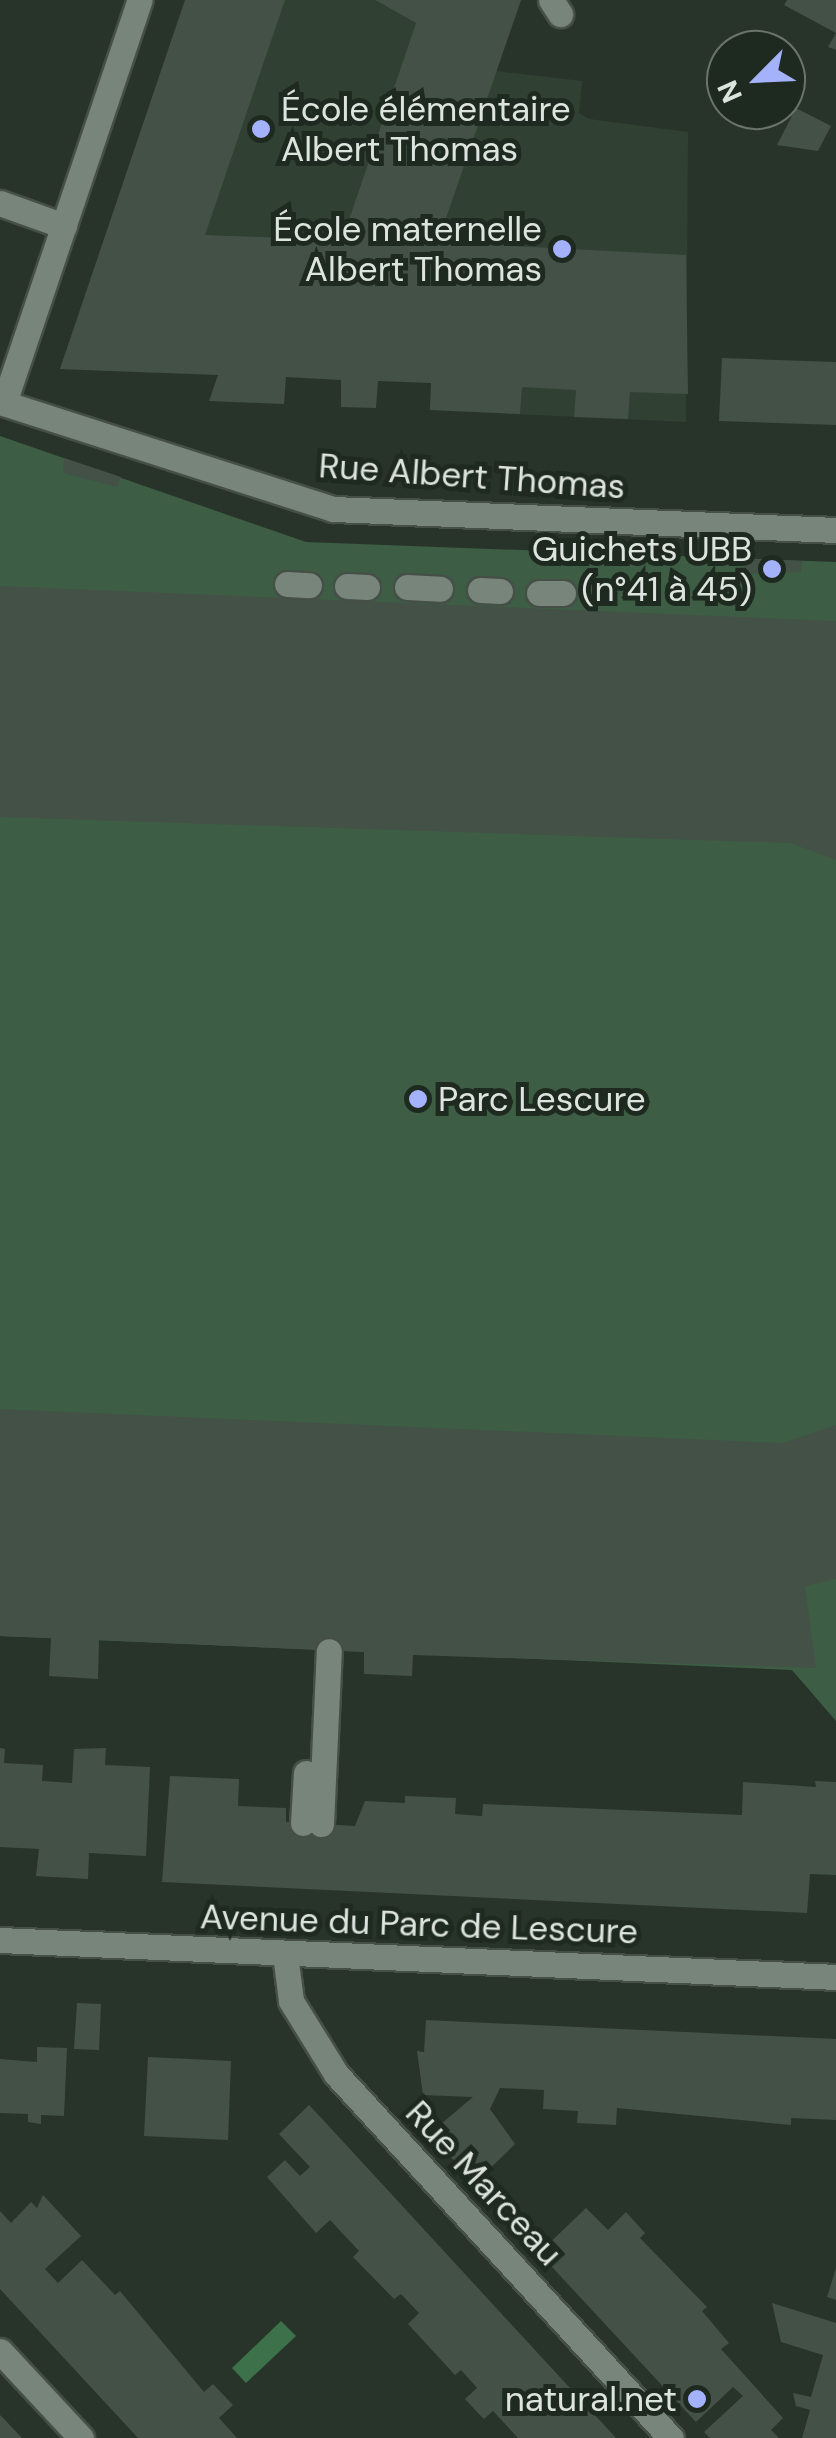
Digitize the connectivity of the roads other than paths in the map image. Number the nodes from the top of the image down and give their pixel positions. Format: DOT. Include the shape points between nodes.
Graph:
graph roads {
  1 [pos="140,0"];
  2 [pos="0,203"];
  3 [pos="64,226"];
  4 [pos="2,403"];
  5 [pos="836,530"];
  6 [pos="328,1657"];
  7 [pos="312,1716"];
  8 [pos="339,1716"];
  9 [pos="320,1824"];
  10 [pos="0,1940"];
  11 [pos="285,1954"];
  12 [pos="836,1977"];
  13 [pos="0,2352"];
  14 [pos="80,2438"];
  15 [pos="671,2438"];
  1 -- 3 [label="street"];
  2 -- 3 [label="street"];
  3 -- 4 [label="street"];
  4 -- 5 [label="street, Rue Albert Thomas" via="333,509"];
  6 -- 9 [label="street"];
  7 -- 9 [label="street"];
  8 -- 9 [label="street"];
  10 -- 11 [label="street, Avenue du Parc de Lescure"];
  11 -- 12 [label="street, Avenue du Parc de Lescure"];
  11 -- 15 [label="street, Rue Marceau" via="291,2001 336,2074"];
  13 -- 14 [label="street"];
}
